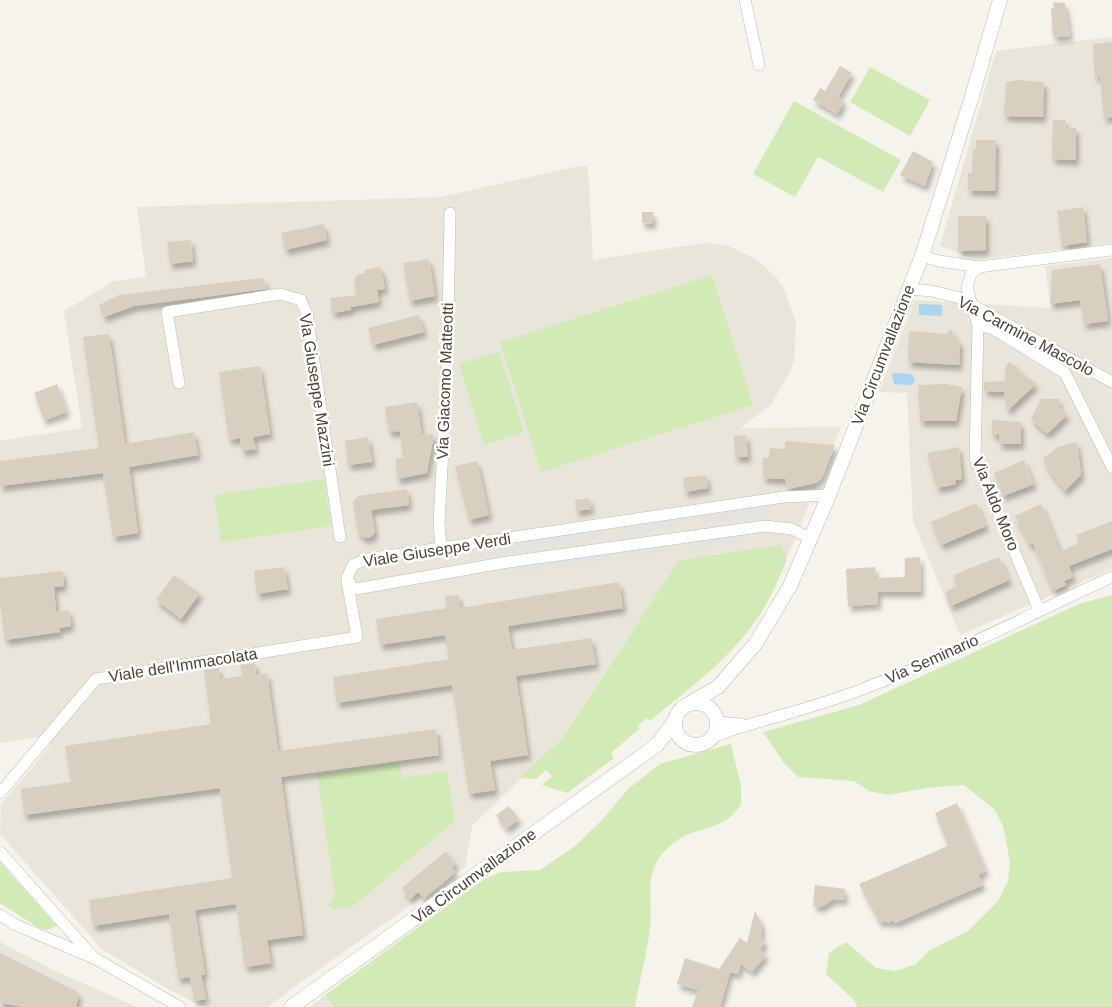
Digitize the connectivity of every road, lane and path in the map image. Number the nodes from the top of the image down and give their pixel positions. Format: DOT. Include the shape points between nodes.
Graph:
graph roads {
  1 [pos="745,0"];
  2 [pos="1000,0"];
  3 [pos="759,65"];
  4 [pos="450,213"];
  5 [pos="1112,250"];
  6 [pos="922,256"];
  7 [pos="979,267"];
  8 [pos="910,290"];
  9 [pos="974,305"];
  10 [pos="978,325"];
  11 [pos="1112,382"];
  12 [pos="179,383"];
  13 [pos="1112,467"];
  14 [pos="828,495"];
  15 [pos="340,537"];
  16 [pos="809,538"];
  17 [pos="441,548"];
  18 [pos="1112,576"];
  19 [pos="347,578"];
  20 [pos="1040,610"];
  21 [pos="718,687"];
  22 [pos="690,703"];
  23 [pos="716,717"];
  24 [pos="676,719"];
  25 [pos="746,725"];
  26 [pos="712,737"];
  27 [pos="687,742"];
  28 [pos="657,745"];
  29 [pos="0,793"];
  30 [pos="0,852"];
  31 [pos="0,915"];
  32 [pos="94,958"];
  33 [pos="180,1007"];
  34 [pos="291,1007"];
  1 -- 3 [label="street"];
  2 -- 6 [label="street, Via Circumvallazione"];
  4 -- 17 [label="street, Via Giacomo Matteotti" via="447,377 439,522"];
  5 -- 7 [label="street"];
  6 -- 7 [label="street"];
  6 -- 8 [label="street, Via Circumvallazione"];
  7 -- 9 [label="street, Via Aldo Moro" via="971,274 967,288"];
  8 -- 9 [label="street, Via Carmine Mascolo" via="932,291"];
  8 -- 14 [label="street, Via Circumvallazione"];
  9 -- 10 [label="street, Via Aldo Moro"];
  9 -- 11 [label="street, Via Carmine Mascolo"];
  10 -- 13 [label="street" via="992,328 1065,373"];
  10 -- 20 [label="street, Via Aldo Moro" via="975,458"];
  12 -- 15 [label="street, Via Giuseppe Mazzini" via="168,312 280,294 302,300 307,315"];
  14 -- 16 [label="street, Via Circumvallazione"];
  14 -- 17 [label="street, Viale Giuseppe Verdi" via="784,497"];
  16 -- 19 [label="street, Viale Giuseppe Verdi" via="792,529 765,526 493,565 356,589"];
  16 -- 21 [label="street, Via Circumvallazione" via="790,586 756,643"];
  17 -- 19 [label="street, Viale Giuseppe Verdi" via="367,559 353,565"];
  18 -- 20 [label="street, Via Seminario"];
  19 -- 29 [label="street, Viale dell'Immacolata" via="358,637 96,679"];
  20 -- 25 [label="street, Via Seminario" via="859,691"];
  21 -- 22 [label="street, Via Circumvallazione"];
  21 -- 23 [label="street"];
  22 -- 23 [label="street" via="703,704"];
  22 -- 24 [label="street"];
  23 -- 25 [label="street, Via Seminario"];
  23 -- 26 [label="street"];
  24 -- 27 [label="street" via="677,733"];
  24 -- 28 [label="street, Via Circumvallazione"];
  25 -- 26 [label="street, Via Seminario"];
  26 -- 27 [label="street" via="701,744"];
  27 -- 28 [label="street, Via Circumvallazione"];
  28 -- 34 [label="street, Via Circumvallazione"];
  30 -- 32 [label="street"];
  31 -- 32 [label="street"];
  32 -- 33 [label="street"];
}
